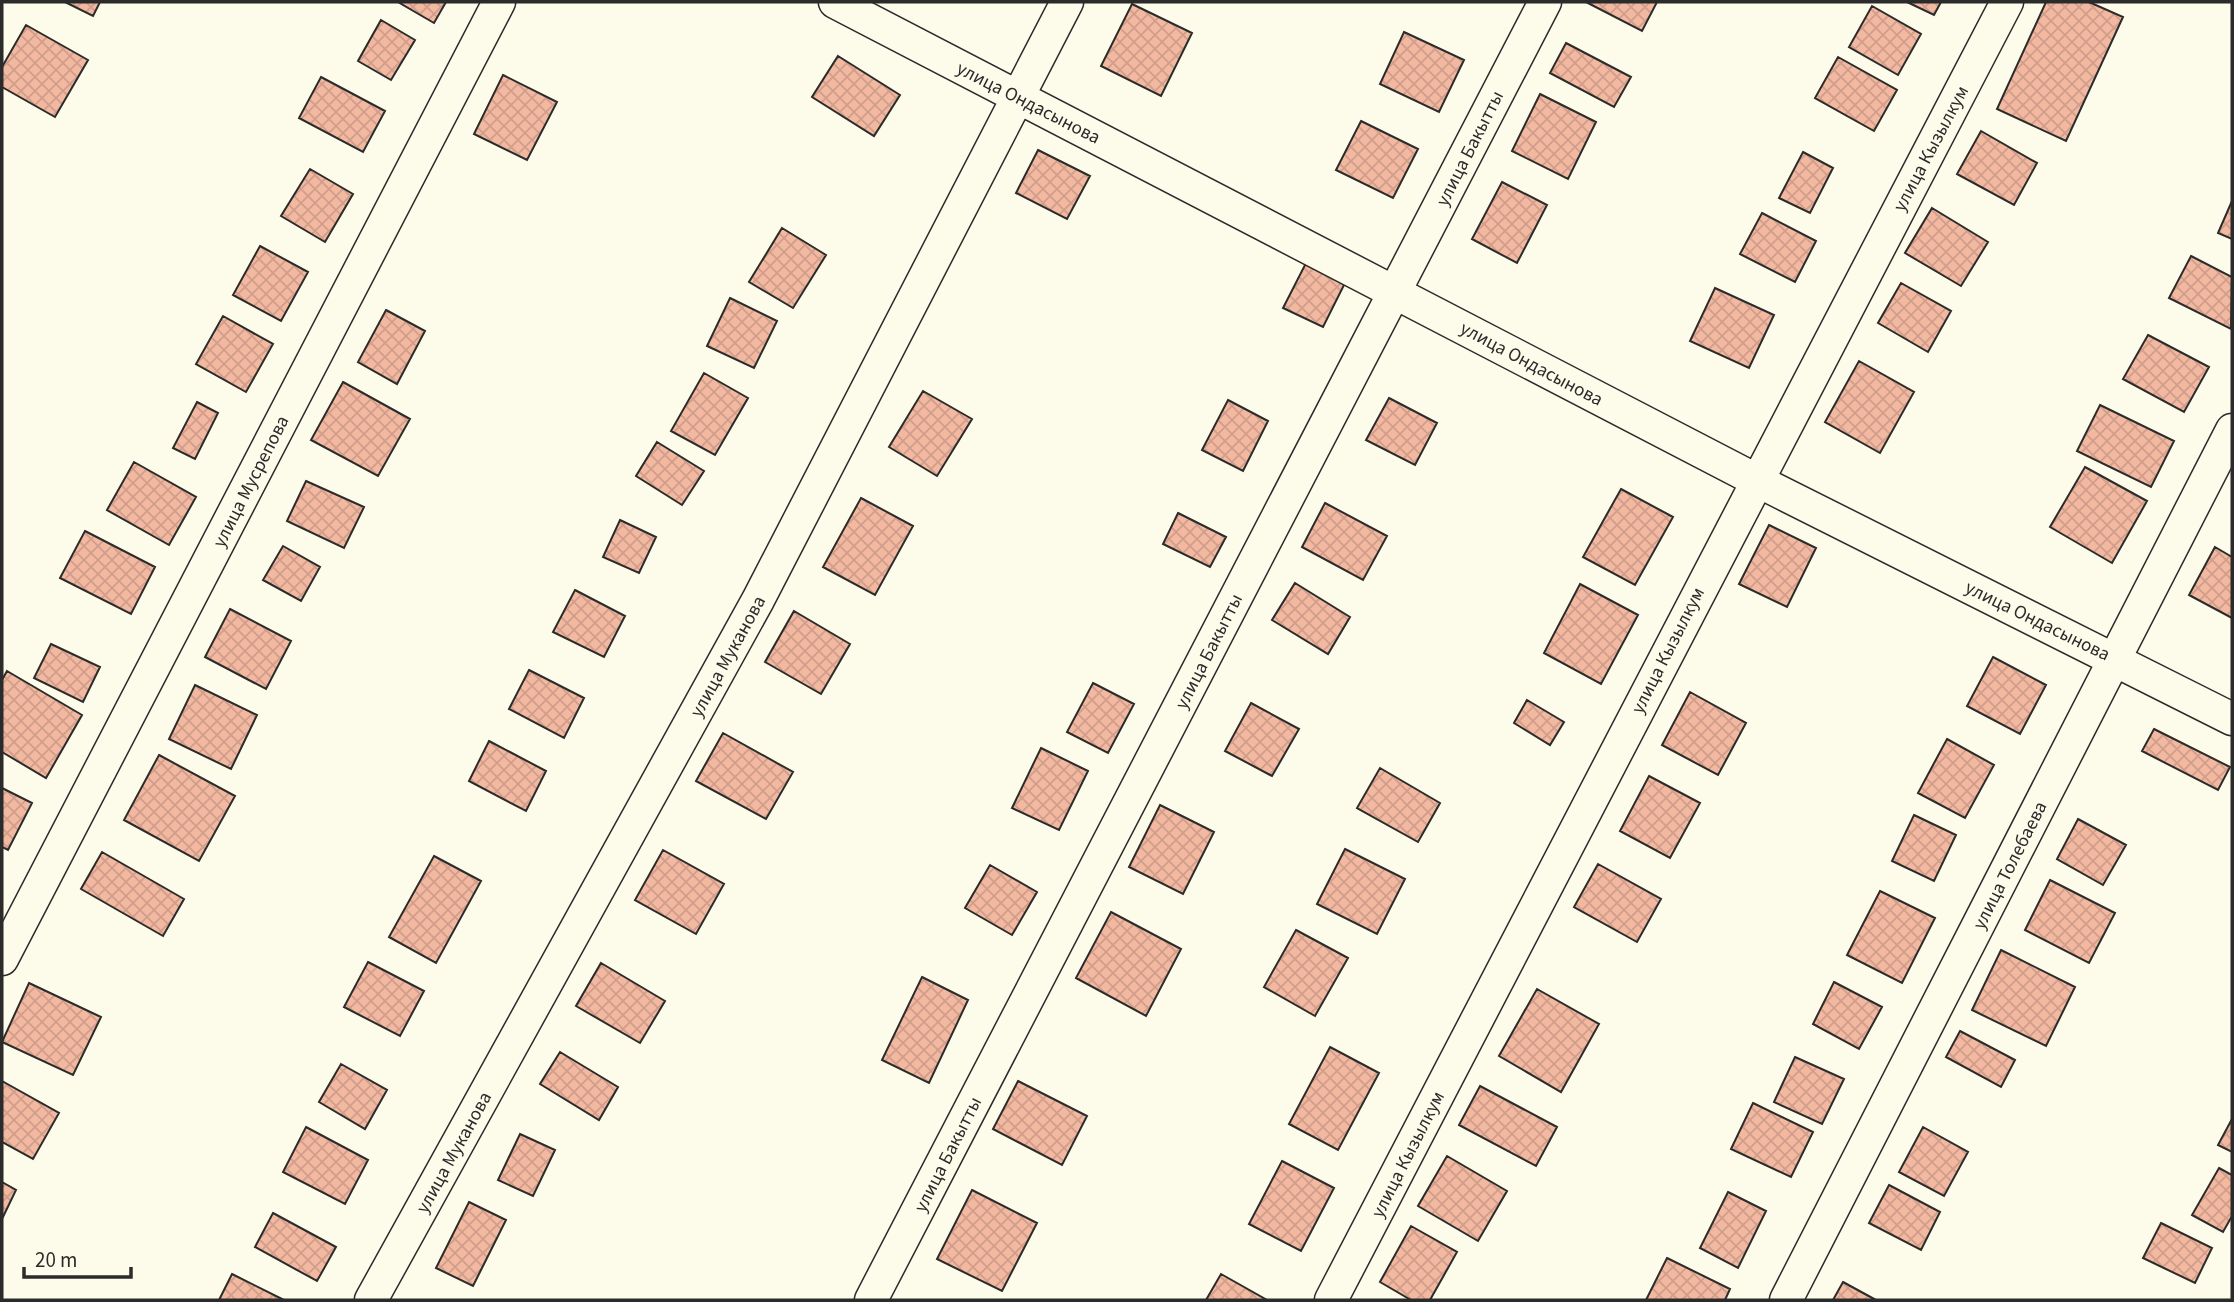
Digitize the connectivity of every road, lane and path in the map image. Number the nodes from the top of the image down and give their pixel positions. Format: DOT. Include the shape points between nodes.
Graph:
graph roads {
  1 [pos="499,2"];
  2 [pos="835,2"];
  3 [pos="1067,2"];
  4 [pos="1545,2"];
  5 [pos="2007,2"];
  6 [pos="1019,97"];
  7 [pos="1394,291"];
  8 [pos="2232,430"];
  9 [pos="1756,480"];
  10 [pos="2115,658"];
  11 [pos="2232,719"];
  12 [pos="2,960"];
  13 [pos="371,1300"];
  14 [pos="871,1300"];
  15 [pos="1331,1300"];
  16 [pos="1786,1300"];
  1 -- 12 [label="street, улица Мусрепова"];
  2 -- 6 [label="street, улица Ондасынова"];
  3 -- 6 [label="street, улица Муканова"];
  4 -- 7 [label="street, улица Бакытты"];
  5 -- 9 [label="street, улица Кызылкум"];
  6 -- 7 [label="street, улица Ондасынова"];
  6 -- 13 [label="street, улица Муканова" via="758,600"];
  7 -- 9 [label="street, улица Ондасынова"];
  7 -- 14 [label="street, улица Бакытты"];
  8 -- 10 [label="street, улица Толебаева"];
  9 -- 10 [label="street, улица Ондасынова"];
  9 -- 15 [label="street, улица Кызылкум"];
  10 -- 11 [label="street, улица Ондасынова"];
  10 -- 16 [label="street, улица Толебаева"];
}
